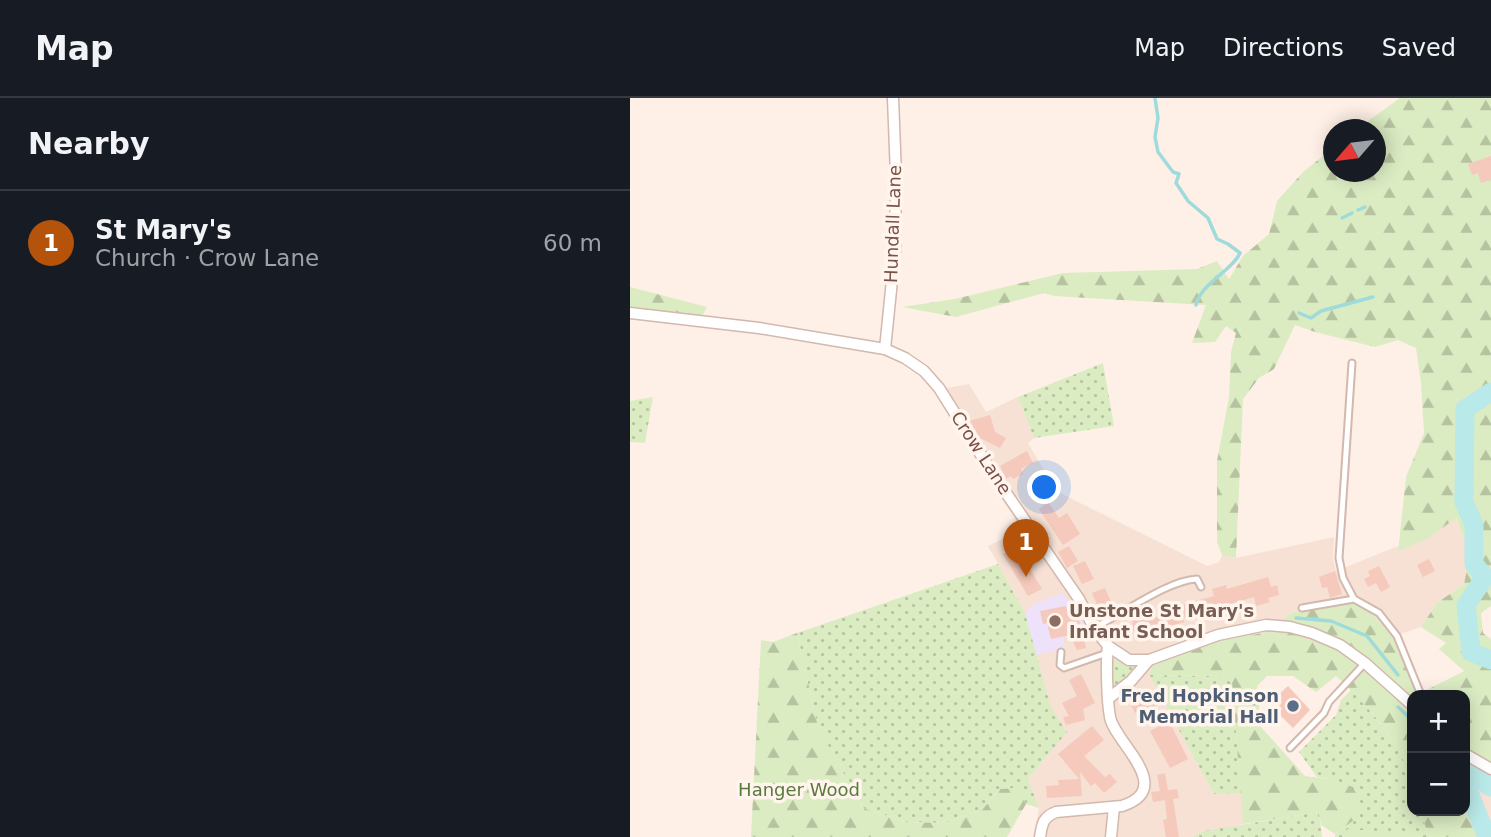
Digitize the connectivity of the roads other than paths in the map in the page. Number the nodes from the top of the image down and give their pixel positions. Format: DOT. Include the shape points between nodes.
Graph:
graph roads {
  1 [pos="893,98"];
  2 [pos="630,313"];
  3 [pos="885,349"];
  4 [pos="1352,363"];
  5 [pos="1201,587"];
  6 [pos="1354,599"];
  7 [pos="1302,608"];
  8 [pos="1094,628"];
  9 [pos="1107,650"];
  10 [pos="1061,652"];
  11 [pos="1149,660"];
  12 [pos="1365,663"];
  13 [pos="1419,690"];
  14 [pos="1110,698"];
  15 [pos="1407,701"];
  16 [pos="1290,748"];
  17 [pos="1470,757"];
  18 [pos="1491,769"];
  19 [pos="1114,807"];
  20 [pos="1040,837"];
  21 [pos="1111,837"];
  1 -- 3 [label="street, Hundall Lane" via="894,251"];
  2 -- 3 [label="street, Crow Lane"];
  3 -- 8 [label="street, Crow Lane" via="924,371 939,388"];
  4 -- 6 [label="lane" via="1339,558"];
  5 -- 8 [label="lane" via="1197,579 1177,584"];
  6 -- 7 [label="lane"];
  6 -- 13 [label="lane" via="1379,613 1397,636"];
  8 -- 9 [label="street, Crow Lane"];
  9 -- 10 [label="lane" via="1064,667"];
  9 -- 11 [label="street, Crow Lane" via="1129,660"];
  9 -- 14 [label="street"];
  11 -- 12 [label="street" via="1218,635 1266,625 1312,633"];
  11 -- 14 [label="street"];
  12 -- 15 [label="street"];
  12 -- 16 [label="lane"];
  14 -- 19 [label="street" via="1113,726 1144,777 1138,797"];
  17 -- 18 [label="street"];
  19 -- 20 [label="street" via="1048,815 1042,821"];
  19 -- 21 [label="street"];
}
